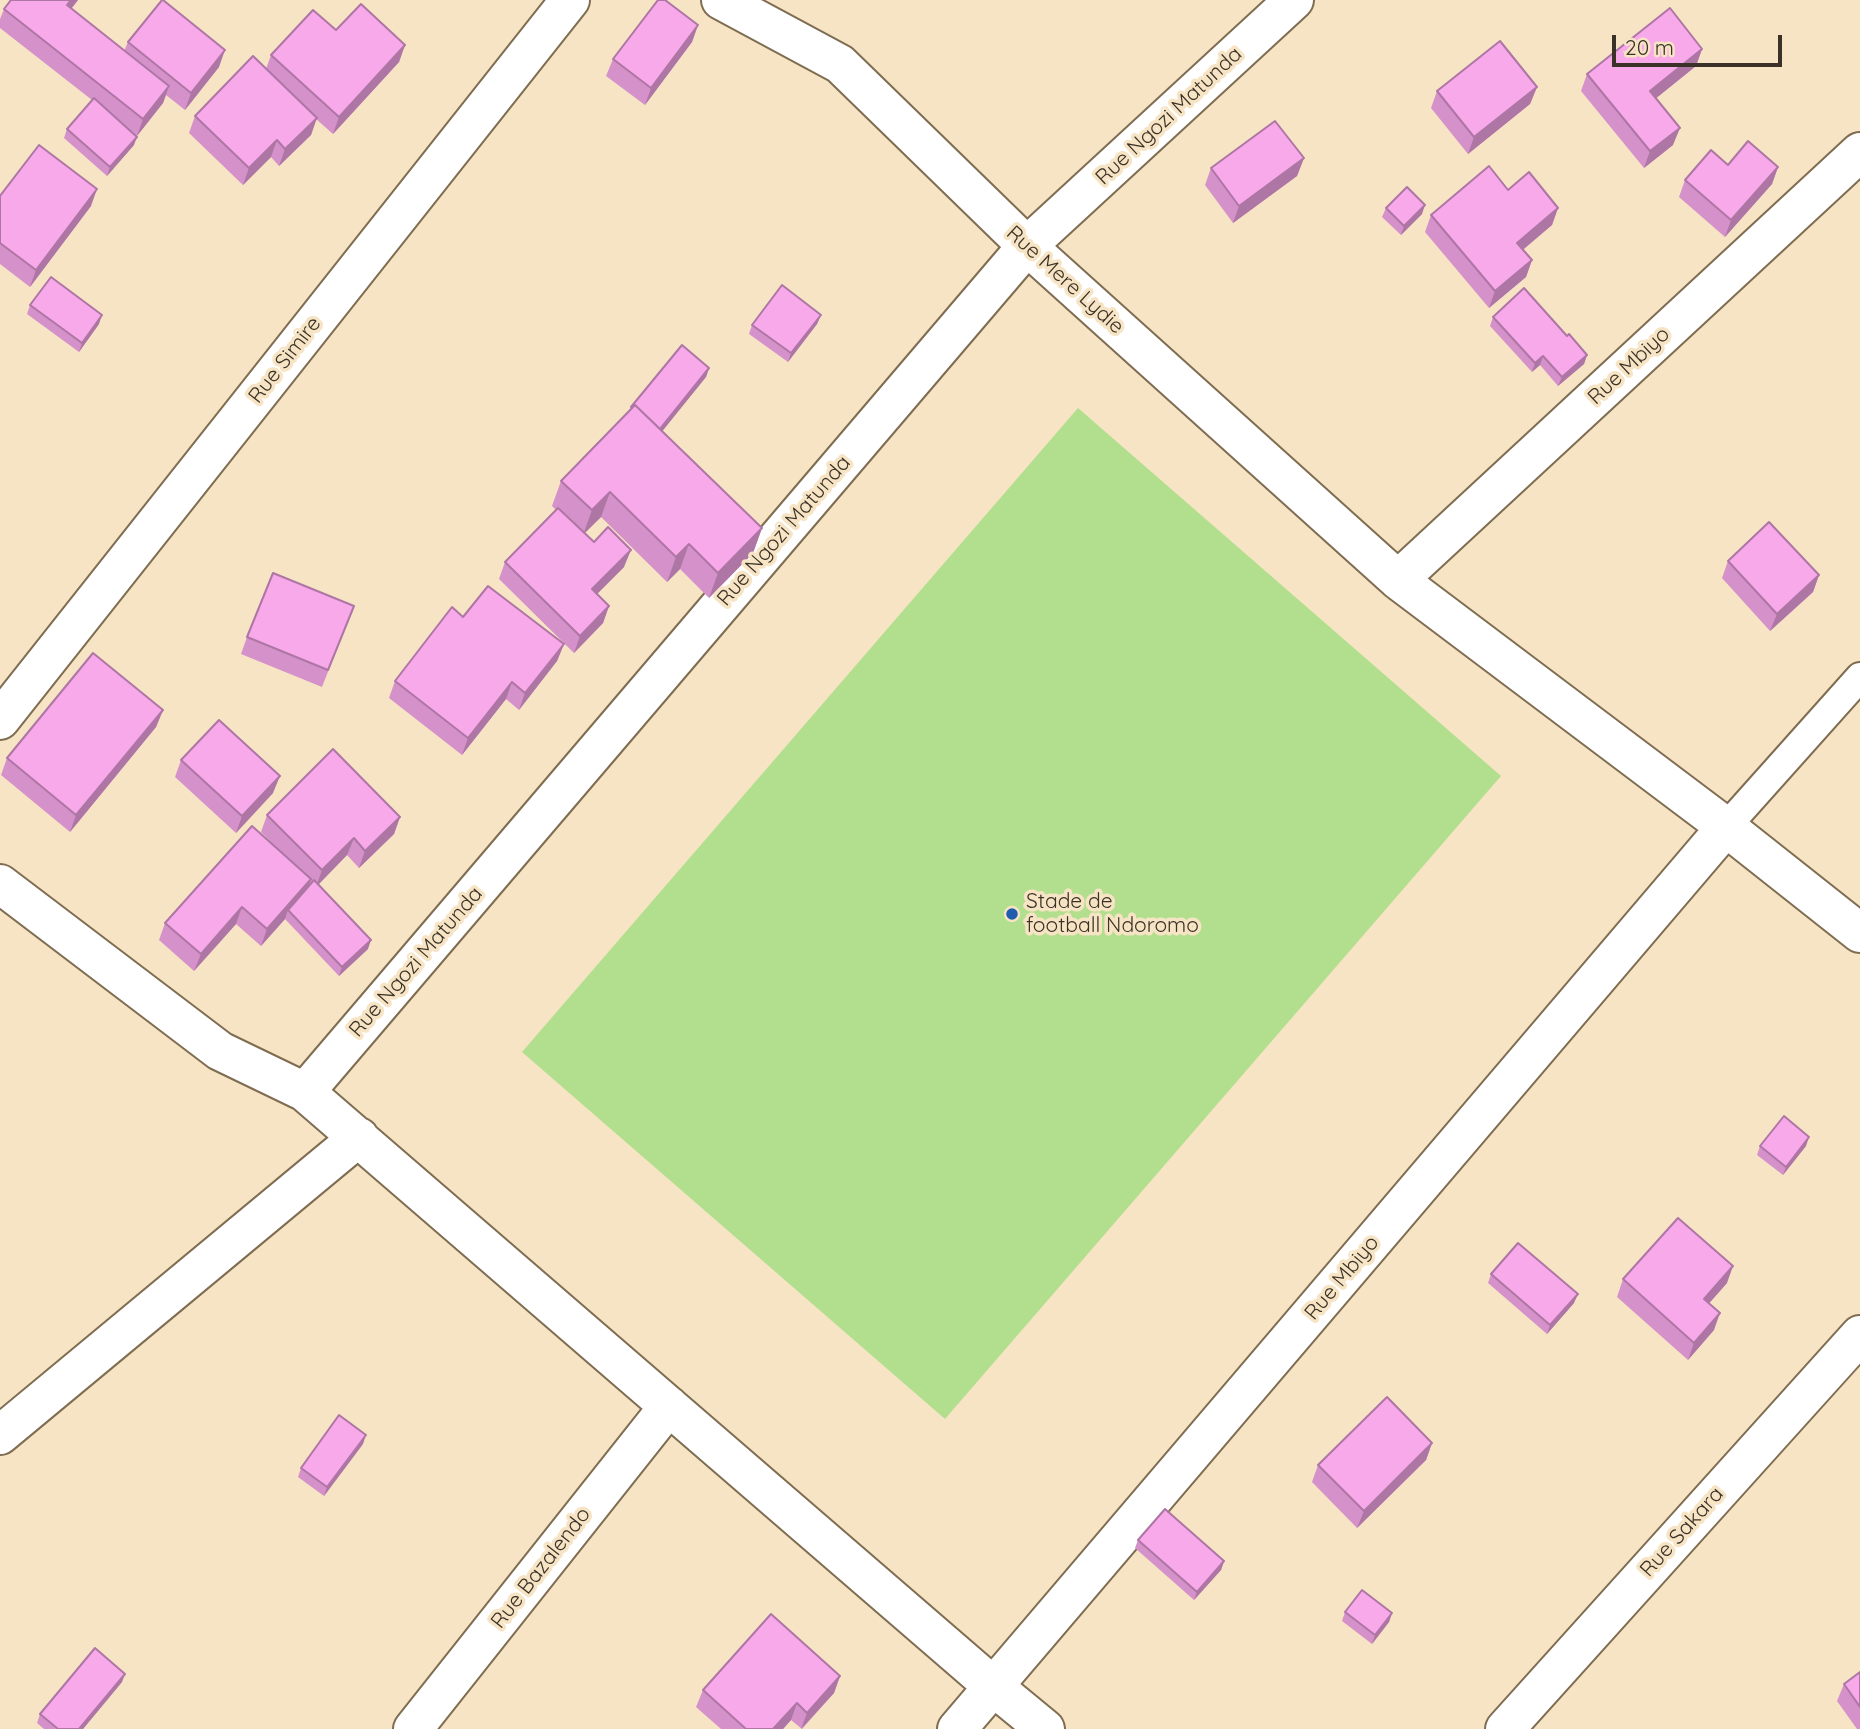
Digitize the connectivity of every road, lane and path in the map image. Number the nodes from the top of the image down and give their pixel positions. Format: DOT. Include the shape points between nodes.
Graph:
graph roads {
  1 [pos="570,0"];
  2 [pos="721,0"];
  3 [pos="1294,0"];
  4 [pos="1860,152"];
  5 [pos="1027,246"];
  6 [pos="1398,580"];
  7 [pos="1860,677"];
  8 [pos="0,720"];
  9 [pos="1726,827"];
  10 [pos="0,884"];
  11 [pos="1860,933"];
  12 [pos="305,1091"];
  13 [pos="359,1137"];
  14 [pos="1860,1335"];
  15 [pos="669,1406"];
  16 [pos="0,1435"];
  17 [pos="994,1687"];
  18 [pos="413,1729"];
  19 [pos="957,1729"];
  20 [pos="1045,1729"];
  21 [pos="1505,1729"];
  1 -- 8 [label="street, Rue Simire"];
  2 -- 5 [label="street, Rue Mere Lydie" via="840,64"];
  3 -- 5 [label="street, Rue Ngozi Matunda"];
  4 -- 6 [label="street, Rue Mbiyo"];
  5 -- 6 [label="street, Rue Mere Lydie"];
  5 -- 12 [label="street, Rue Ngozi Matunda"];
  6 -- 9 [label="street, Rue Mere Lydie"];
  7 -- 9 [label="lane"];
  9 -- 11 [label="street, Rue Mere Lydie"];
  9 -- 17 [label="street, Rue Mbiyo"];
  10 -- 12 [label="street" via="220,1051"];
  12 -- 13 [label="street"];
  13 -- 15 [label="street"];
  13 -- 16 [label="street"];
  14 -- 21 [label="street, Rue Sakara"];
  15 -- 17 [label="street"];
  15 -- 18 [label="street, Rue Bazalendo"];
  17 -- 19 [label="street, Rue Mbiyo"];
  17 -- 20 [label="street"];
}
